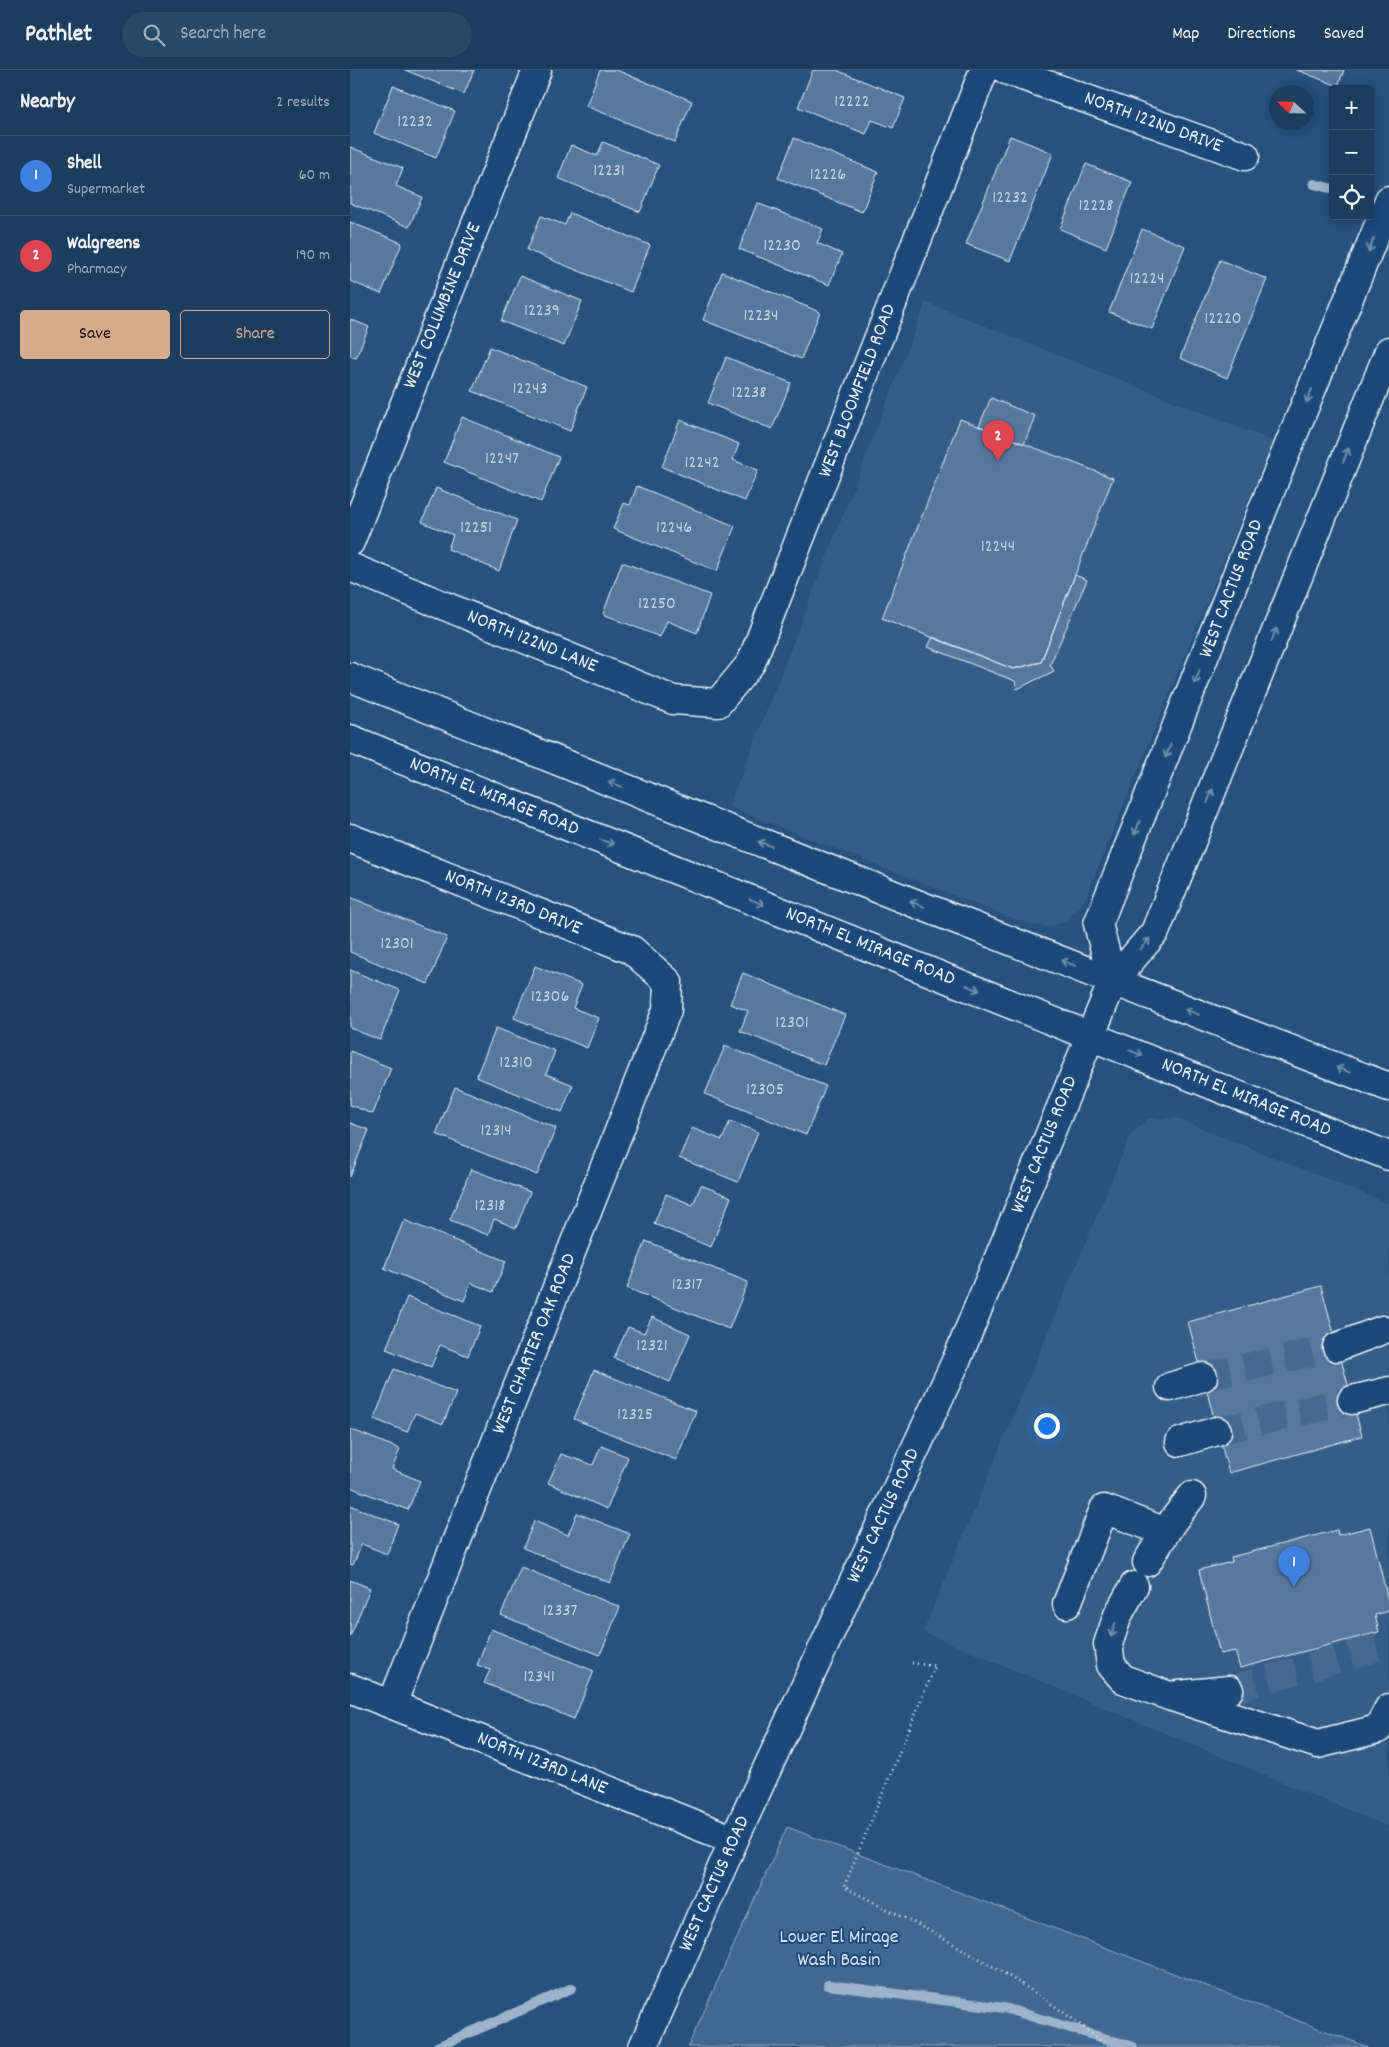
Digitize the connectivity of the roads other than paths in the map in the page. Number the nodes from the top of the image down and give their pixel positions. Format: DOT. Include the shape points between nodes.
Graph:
graph roads {
  1 [pos="537,70"];
  2 [pos="984,70"];
  3 [pos="1006,70"];
  4 [pos="1244,156"];
  5 [pos="1389,200"];
  6 [pos="1389,351"];
  7 [pos="350,542"];
  8 [pos="350,567"];
  9 [pos="350,677"];
  10 [pos="718,703"];
  11 [pos="350,739"];
  12 [pos="350,838"];
  13 [pos="1113,981"];
  14 [pos="668,982"];
  15 [pos="1091,1035"];
  16 [pos="1389,1088"];
  17 [pos="1389,1156"];
  18 [pos="1382,1330"];
  19 [pos="1337,1347"];
  20 [pos="1203,1376"];
  21 [pos="1170,1387"];
  22 [pos="1389,1391"];
  23 [pos="1352,1400"];
  24 [pos="1217,1431"];
  25 [pos="1180,1442"];
  26 [pos="1192,1496"];
  27 [pos="1166,1532"];
  28 [pos="1067,1604"];
  29 [pos="350,1688"];
  30 [pos="1229,1690"];
  31 [pos="1169,1696"];
  32 [pos="392,1704"];
  33 [pos="1389,1708"];
  34 [pos="734,1840"];
  35 [pos="643,2047"];
  1 -- 7 [label="street, WEST COLUMBINE DRIVE"];
  2 -- 10 [label="street, WEST BLOOMFIELD ROAD" via="751,663"];
  3 -- 4 [label="street, NORTH 122ND DRIVE"];
  5 -- 13 [label="street, WEST CACTUS ROAD, one-way" via="1098,924"];
  13 -- 6 [label="street, WEST CACTUS ROAD, one-way" via="1155,932"];
  8 -- 10 [label="street, NORTH 122ND LANE" via="673,700"];
  13 -- 9 [label="street, one-way"];
  11 -- 15 [label="street, NORTH EL MIRAGE ROAD, one-way"];
  12 -- 14 [label="street, NORTH 123RD DRIVE" via="632,950"];
  13 -- 15 [label="street, WEST CACTUS ROAD"];
  16 -- 13 [label="street, one-way"];
  14 -- 32 [label="street, WEST CHARTER OAK ROAD" via="667,1010"];
  15 -- 17 [label="street, NORTH EL MIRAGE ROAD, one-way"];
  15 -- 34 [label="street, WEST CACTUS ROAD" via="957,1359"];
  18 -- 19 [label="street"];
  20 -- 21 [label="street"];
  22 -- 23 [label="street"];
  24 -- 25 [label="street"];
  26 -- 27 [label="street"];
  27 -- 28 [label="street" via="1104,1510"];
  27 -- 31 [label="street, one-way" via="1118,1615 1108,1644 1111,1664 1123,1679"];
  29 -- 32 [label="street, NORTH 123RD LANE"];
  30 -- 31 [label="street"];
  31 -- 33 [label="street" via="1318,1744 1378,1729"];
  32 -- 34 [label="street, NORTH 123RD LANE"];
  34 -- 35 [label="street, WEST CACTUS ROAD"];
}
